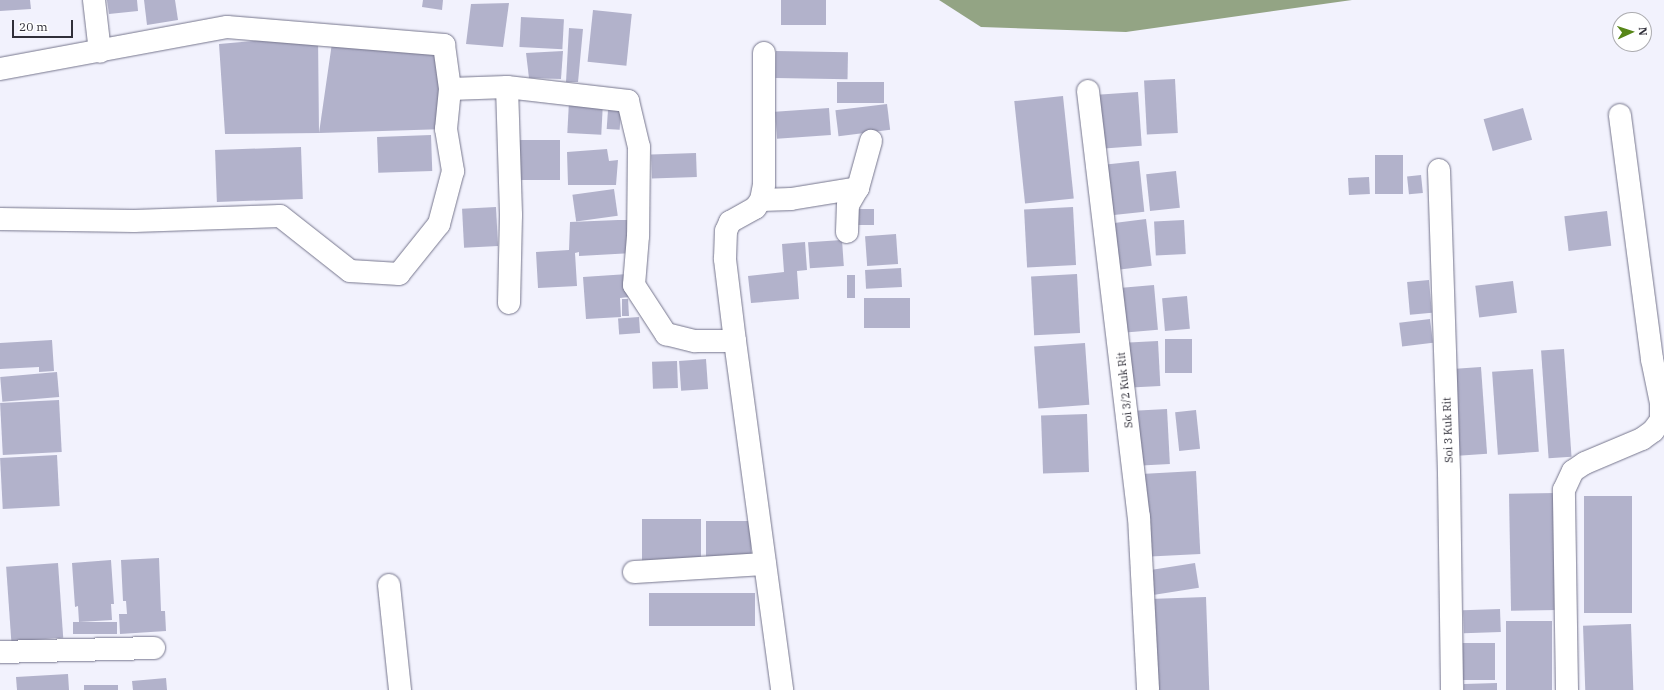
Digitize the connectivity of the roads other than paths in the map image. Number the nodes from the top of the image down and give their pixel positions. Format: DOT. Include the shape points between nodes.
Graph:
graph roads {
  1 [pos="94,0"];
  2 [pos="100,52"];
  3 [pos="764,53"];
  4 [pos="0,69"];
  5 [pos="507,87"];
  6 [pos="450,89"];
  7 [pos="1088,91"];
  8 [pos="1620,115"];
  9 [pos="871,141"];
  10 [pos="1440,170"];
  11 [pos="858,188"];
  12 [pos="761,200"];
  13 [pos="0,219"];
  14 [pos="847,232"];
  15 [pos="509,303"];
  16 [pos="734,340"];
  17 [pos="765,564"];
  18 [pos="634,572"];
  19 [pos="390,585"];
  20 [pos="154,648"];
  21 [pos="0,652"];
  22 [pos="400,690"];
  23 [pos="782,690"];
  24 [pos="1148,690"];
  25 [pos="1452,690"];
  26 [pos="1568,690"];
  1 -- 2 [label="street"];
  2 -- 4 [label="street"];
  2 -- 6 [label="street" via="227,27 444,45"];
  3 -- 12 [label="street" via="764,185"];
  5 -- 6 [label="street"];
  5 -- 15 [label="street" via="511,216"];
  5 -- 16 [label="street" via="628,101 639,147 638,236 634,285 666,334 695,341"];
  6 -- 13 [label="street" via="446,129 453,171 439,224 399,274 350,271 280,216 134,221"];
  7 -- 24 [label="street, Soi 3/2 Kuk Rit" via="1117,314 1138,517"];
  8 -- 26 [label="street" via="1652,359 1661,403 1661,420 1653,431 1642,438 1585,462 1573,471 1564,490"];
  9 -- 11 [label="street"];
  10 -- 25 [label="street, Soi 3 Kuk Rit" via="1449,473"];
  11 -- 12 [label="street" via="791,199"];
  11 -- 14 [label="street" via="848,205"];
  12 -- 16 [label="street" via="748,213 730,222 726,231 725,259"];
  16 -- 17 [label="street"];
  17 -- 18 [label="street"];
  17 -- 23 [label="street"];
  19 -- 22 [label="street"];
  20 -- 21 [label="street"];
}
